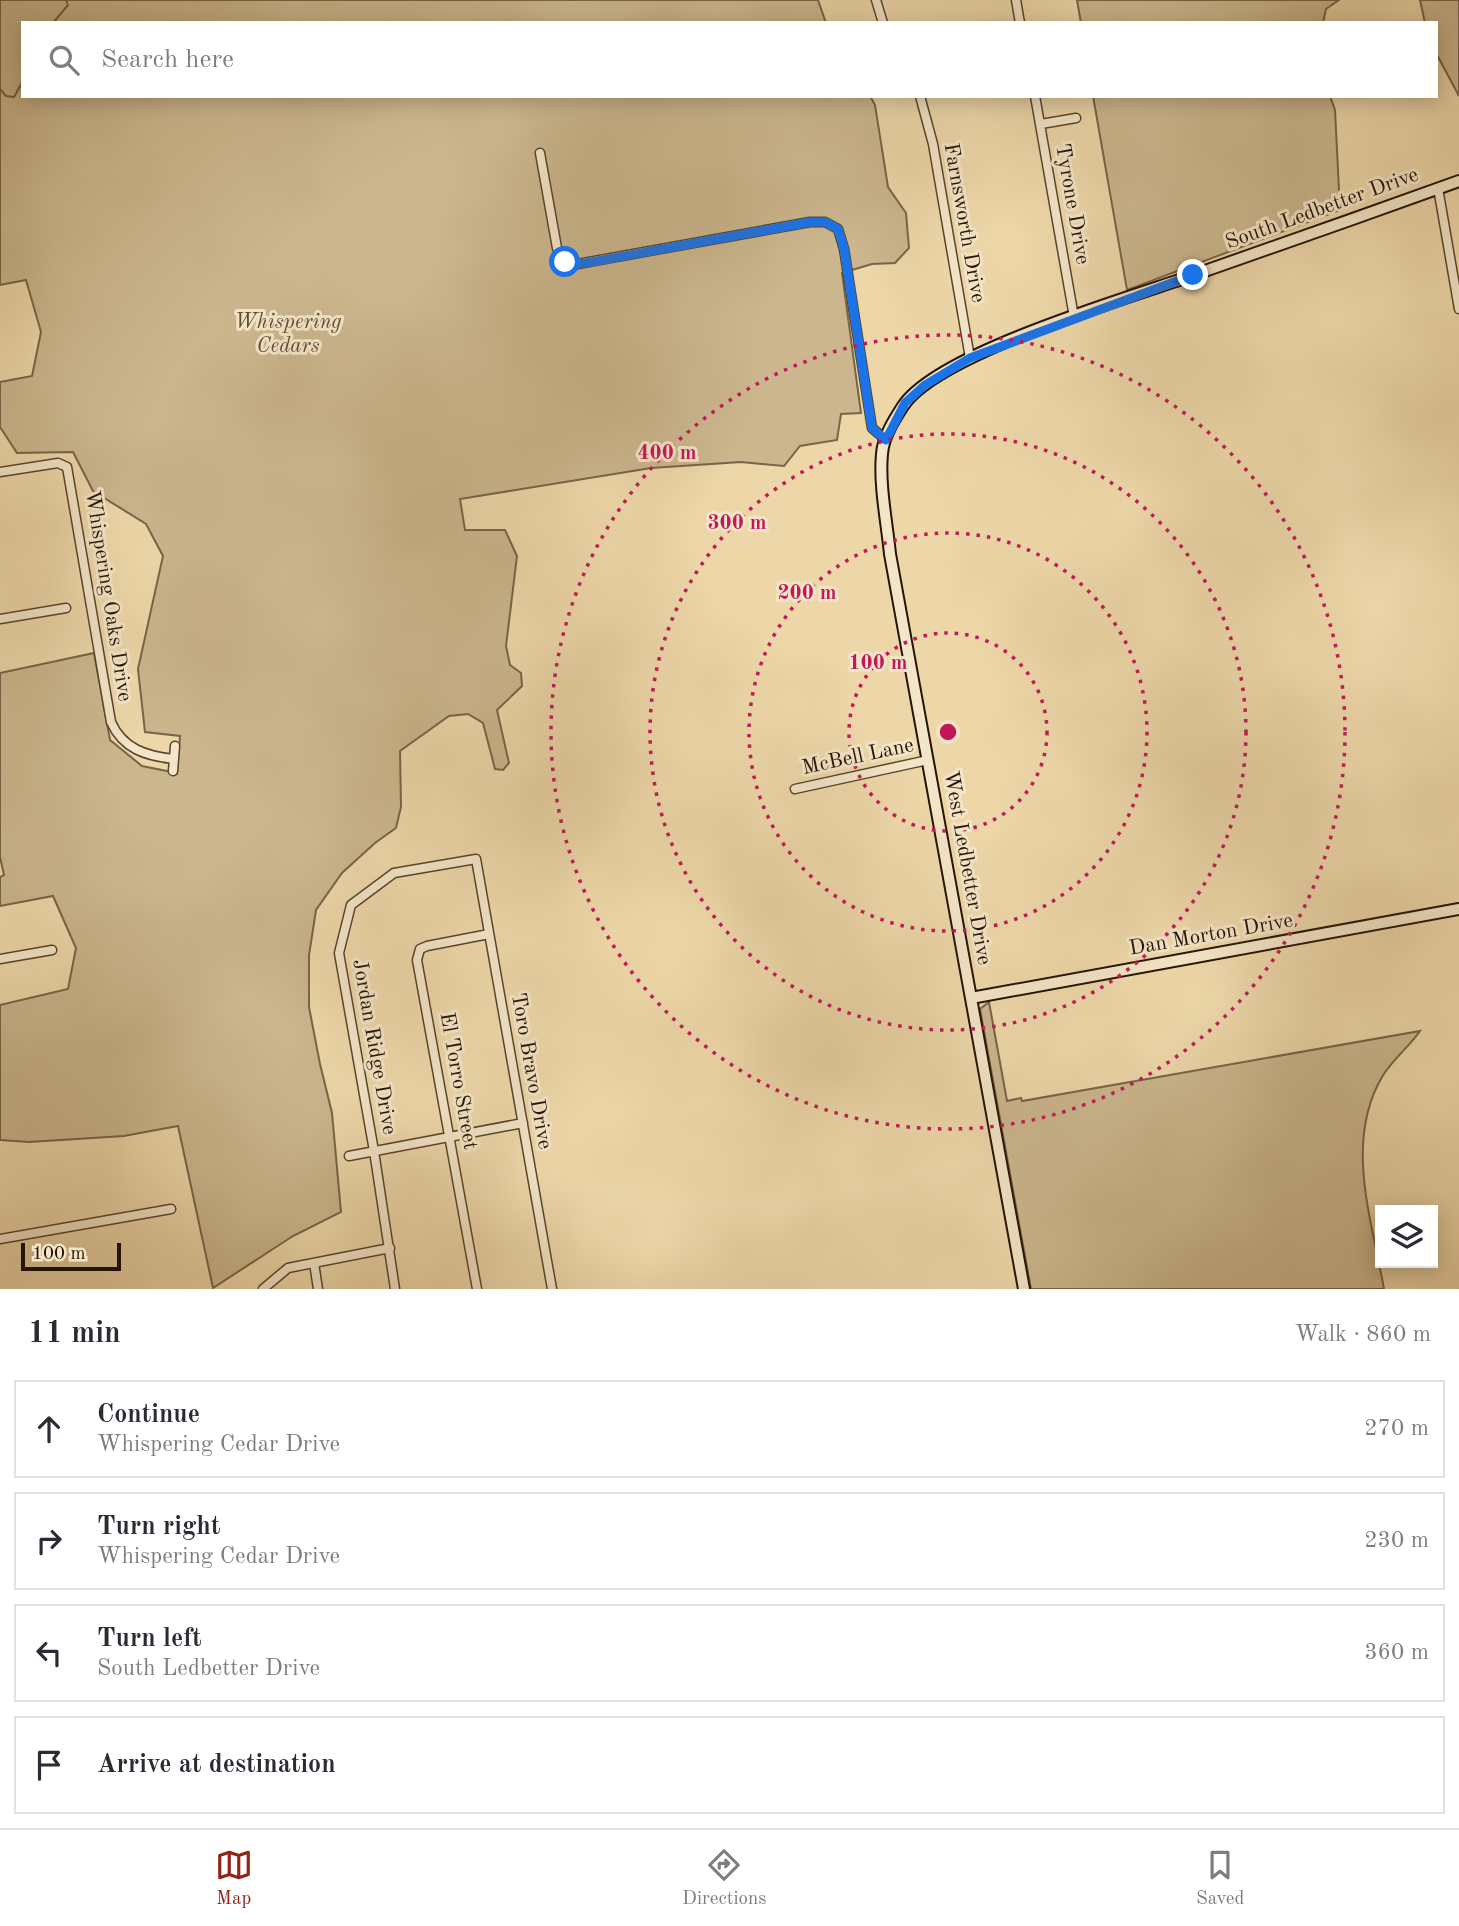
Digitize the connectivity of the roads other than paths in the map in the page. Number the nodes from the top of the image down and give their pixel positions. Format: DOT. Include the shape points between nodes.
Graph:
graph roads {
  1 [pos="876,0"];
  2 [pos="1016,0"];
  3 [pos="882,21"];
  4 [pos="1020,21"];
  5 [pos="921,98"];
  6 [pos="1035,98"];
  7 [pos="1076,118"];
  8 [pos="1041,124"];
  9 [pos="540,153"];
  10 [pos="1459,181"];
  11 [pos="1438,188"];
  12 [pos="1459,309"];
  13 [pos="1074,317"];
  14 [pos="970,358"];
  15 [pos="886,440"];
  16 [pos="882,453"];
  17 [pos="0,472"];
  18 [pos="66,608"];
  19 [pos="0,619"];
  20 [pos="174,746"];
  21 [pos="174,759"];
  22 [pos="928,760"];
  23 [pos="173,771"];
  24 [pos="795,789"];
  25 [pos="476,859"];
  26 [pos="1459,910"];
  27 [pos="489,934"];
  28 [pos="52,950"];
  29 [pos="0,959"];
  30 [pos="971,998"];
  31 [pos="523,1124"];
  32 [pos="450,1137"];
  33 [pos="374,1151"];
  34 [pos="349,1156"];
  35 [pos="171,1209"];
  36 [pos="0,1239"];
  37 [pos="390,1248"];
  38 [pos="314,1263"];
  39 [pos="263,1289"];
  40 [pos="317,1289"];
  41 [pos="395,1289"];
  42 [pos="478,1289"];
  43 [pos="552,1289"];
  44 [pos="1024,1289"];
  1 -- 3 [label="street"];
  2 -- 4 [label="street"];
  5 -- 14 [label="street, Farnsworth Drive" via="933,144"];
  6 -- 8 [label="street, Tyrone Drive"];
  7 -- 8 [label="street"];
  8 -- 13 [label="street, Tyrone Drive"];
  9 -- 15 [label="street" via="557,248 572,265 810,222 825,222 838,229 872,428"];
  10 -- 11 [label="street, South Ledbetter Drive"];
  11 -- 12 [label="street"];
  11 -- 13 [label="street, South Ledbetter Drive"];
  13 -- 14 [label="street, South Ledbetter Drive"];
  14 -- 15 [label="street, South Ledbetter Drive" via="905,403"];
  15 -- 16 [label="street, South Ledbetter Drive"];
  16 -- 22 [label="street, West Ledbetter Drive" via="890,554"];
  17 -- 21 [label="street, Whispering Oaks Drive" via="58,463 67,467 111,722 137,751"];
  18 -- 19 [label="street"];
  20 -- 21 [label="street"];
  21 -- 23 [label="street"];
  22 -- 24 [label="street, McBell Lane"];
  22 -- 30 [label="street, West Ledbetter Drive"];
  25 -- 27 [label="street, Toro Bravo Drive"];
  25 -- 33 [label="street, Jordan Ridge Drive" via="394,873 351,905 339,953"];
  26 -- 30 [label="street, Dan Morton Drive"];
  27 -- 31 [label="street, Toro Bravo Drive"];
  27 -- 32 [label="street, El Torro Street" via="427,946 420,949 417,960"];
  28 -- 29 [label="street"];
  30 -- 44 [label="street, West Ledbetter Drive"];
  31 -- 32 [label="street"];
  31 -- 43 [label="street, Toro Bravo Drive"];
  32 -- 33 [label="street"];
  32 -- 42 [label="street, El Torro Street"];
  33 -- 34 [label="street"];
  33 -- 37 [label="street, Jordan Ridge Drive"];
  35 -- 36 [label="street"];
  37 -- 38 [label="street"];
  37 -- 41 [label="street, Jordan Ridge Drive"];
  38 -- 39 [label="street" via="288,1268"];
  38 -- 40 [label="street"];
}
